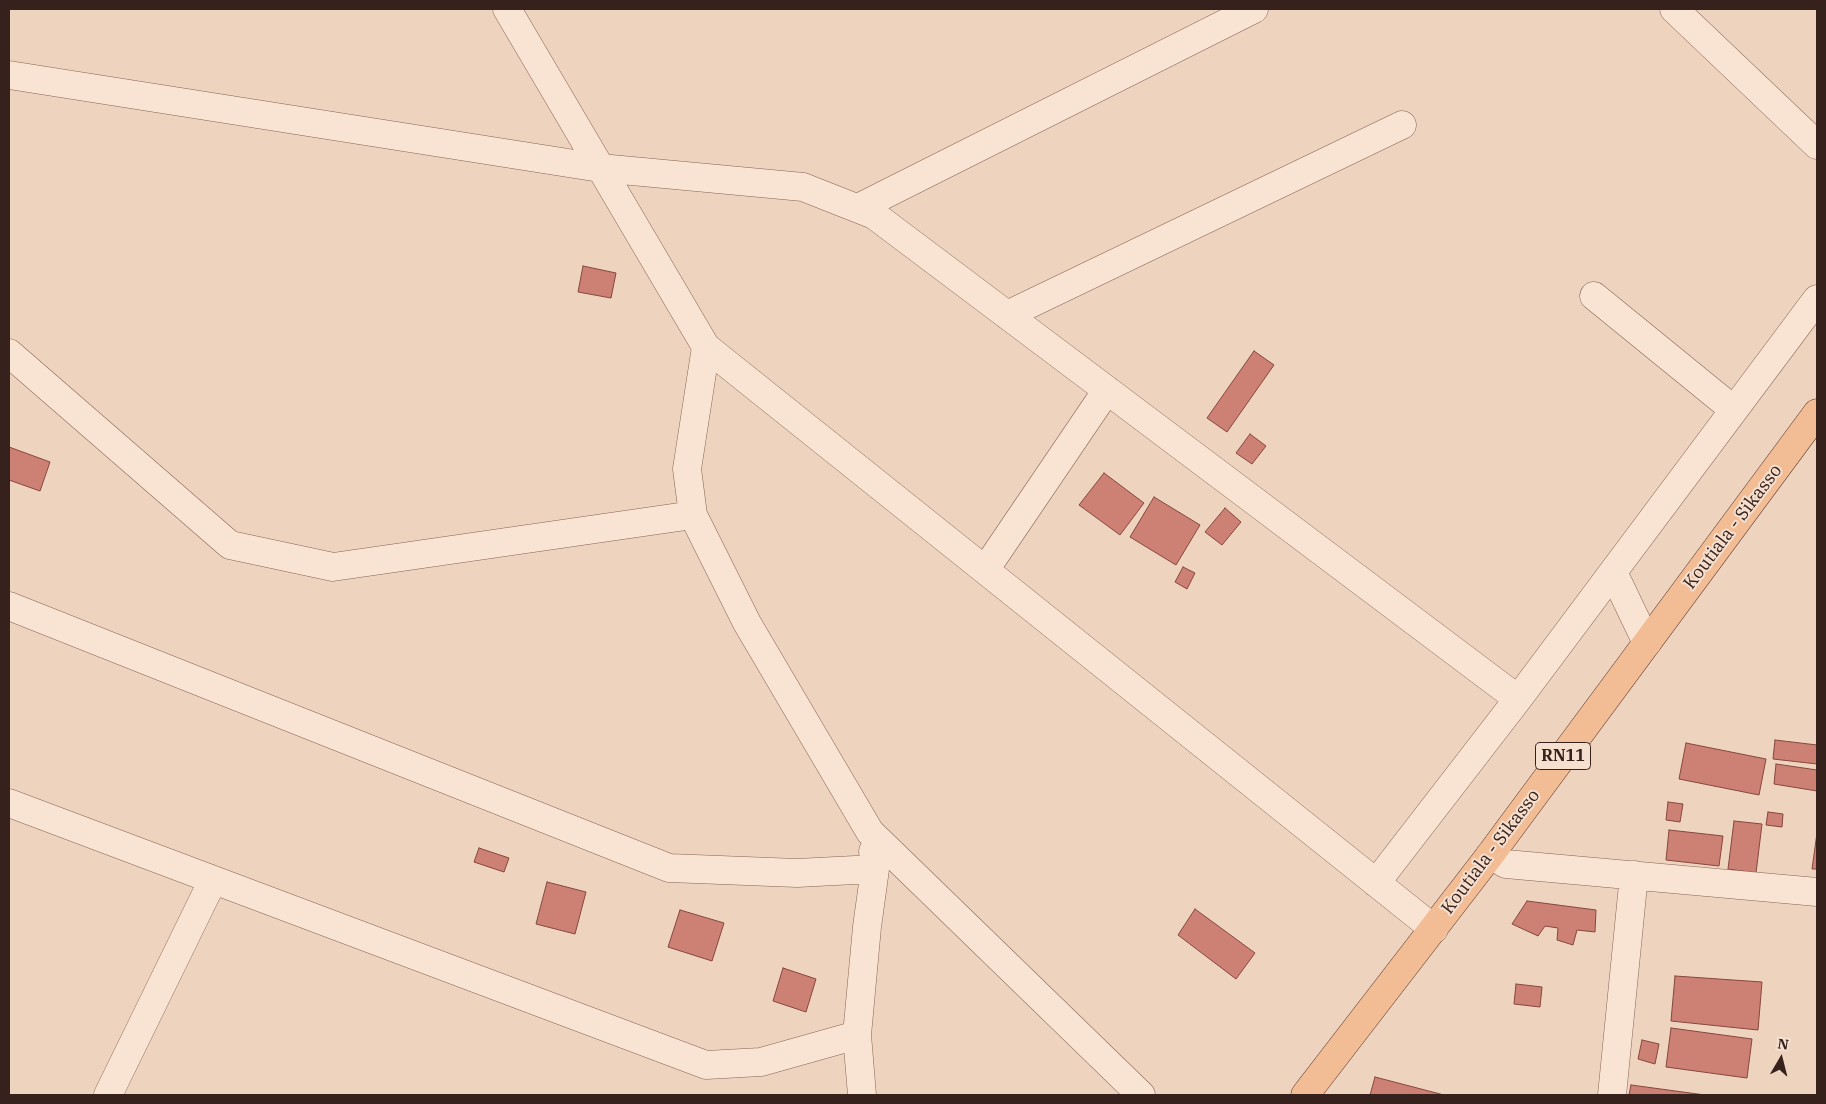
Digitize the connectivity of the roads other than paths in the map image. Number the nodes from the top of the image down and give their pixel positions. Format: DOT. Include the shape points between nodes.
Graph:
graph roads {
  1 [pos="507,9"];
  2 [pos="1254,9"];
  3 [pos="1674,9"];
  4 [pos="9,75"];
  5 [pos="1402,125"];
  6 [pos="1817,146"];
  7 [pos="600,168"];
  8 [pos="858,208"];
  9 [pos="1594,296"];
  10 [pos="1817,299"];
  11 [pos="1007,315"];
  12 [pos="706,347"];
  13 [pos="9,354"];
  14 [pos="1107,390"];
  15 [pos="1734,410"];
  16 [pos="1817,413"];
  17 [pos="693,515"];
  18 [pos="985,570"];
  19 [pos="1613,572"];
  20 [pos="9,606"];
  21 [pos="1647,643"];
  22 [pos="1518,699"];
  23 [pos="9,803"];
  24 [pos="870,832"];
  25 [pos="1490,855"];
  26 [pos="875,869"];
  27 [pos="1634,875"];
  28 [pos="213,880"];
  29 [pos="1376,883"];
  30 [pos="1817,892"];
  31 [pos="1434,929"];
  32 [pos="857,1035"];
  33 [pos="108,1095"];
  34 [pos="862,1095"];
  35 [pos="1141,1095"];
  36 [pos="1305,1095"];
  37 [pos="1612,1095"];
  1 -- 7 [label="street"];
  2 -- 8 [label="street"];
  3 -- 6 [label="street"];
  4 -- 7 [label="street"];
  5 -- 11 [label="street"];
  7 -- 8 [label="street" via="803,187"];
  7 -- 12 [label="street"];
  8 -- 11 [label="street" via="874,215"];
  9 -- 15 [label="street"];
  10 -- 15 [label="street"];
  11 -- 14 [label="street"];
  12 -- 17 [label="street" via="687,469"];
  12 -- 18 [label="street"];
  13 -- 17 [label="street" via="230,545 333,567"];
  14 -- 18 [label="street"];
  14 -- 22 [label="street"];
  15 -- 19 [label="street"];
  16 -- 21 [label="main road, Koutiala - Sikasso / RN11"];
  17 -- 24 [label="street" via="748,623"];
  18 -- 29 [label="street"];
  19 -- 21 [label="street"];
  19 -- 22 [label="street"];
  20 -- 26 [label="street" via="669,868 797,873"];
  21 -- 25 [label="main road, Koutiala - Sikasso / RN11"];
  22 -- 29 [label="street"];
  23 -- 28 [label="street"];
  24 -- 26 [label="street"];
  24 -- 35 [label="street"];
  25 -- 27 [label="street" via="1506,864"];
  25 -- 31 [label="main road, Koutiala - Sikasso / RN11"];
  26 -- 32 [label="street"];
  27 -- 30 [label="street"];
  27 -- 37 [label="street"];
  28 -- 32 [label="street" via="706,1065 761,1062"];
  28 -- 33 [label="street"];
  29 -- 31 [label="street"];
  31 -- 36 [label="main road, Koutiala - Sikasso / RN11"];
  32 -- 34 [label="street"];
}
